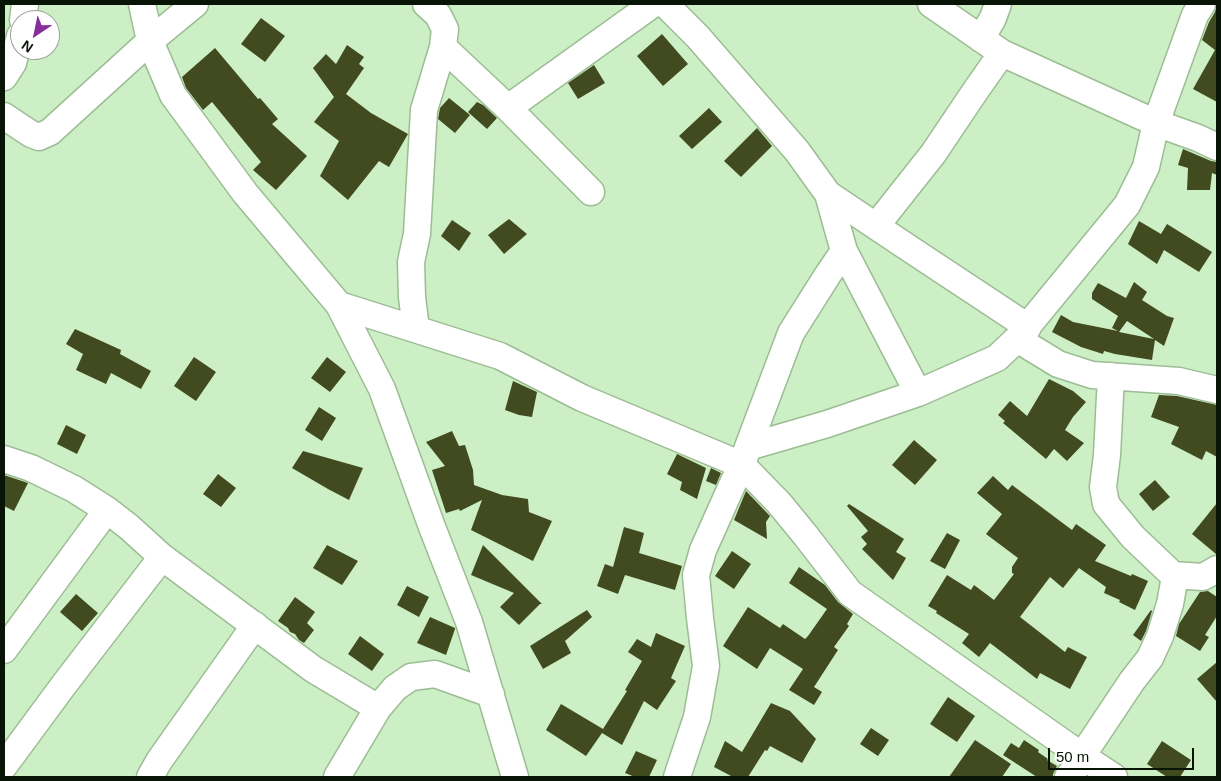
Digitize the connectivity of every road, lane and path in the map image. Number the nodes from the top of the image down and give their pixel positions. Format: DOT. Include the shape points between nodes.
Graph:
graph roads {
  1 [pos="142,4"];
  2 [pos="195,4"];
  3 [pos="426,4"];
  4 [pos="653,4"];
  5 [pos="665,4"];
  6 [pos="931,4"];
  7 [pos="998,4"];
  8 [pos="1202,4"];
  9 [pos="150,41"];
  10 [pos="992,46"];
  11 [pos="443,47"];
  12 [pos="14,60"];
  13 [pos="4,77"];
  14 [pos="508,108"];
  15 [pos="4,116"];
  16 [pos="1156,124"];
  17 [pos="1217,147"];
  18 [pos="591,192"];
  19 [pos="828,194"];
  20 [pos="876,226"];
  21 [pos="844,250"];
  22 [pos="339,306"];
  23 [pos="416,329"];
  24 [pos="1023,333"];
  25 [pos="1111,376"];
  26 [pos="1217,390"];
  27 [pos="918,393"];
  28 [pos="745,456"];
  29 [pos="4,459"];
  30 [pos="107,510"];
  31 [pos="162,557"];
  32 [pos="1217,570"];
  33 [pos="1173,575"];
  34 [pos="255,625"];
  35 [pos="4,650"];
  36 [pos="491,694"];
  37 [pos="378,708"];
  38 [pos="4,766"];
  39 [pos="1075,767"];
  40 [pos="150,777"];
  41 [pos="337,777"];
  42 [pos="516,777"];
  43 [pos="677,777"];
  44 [pos="1114,777"];
  1 -- 9 [label="street"];
  2 -- 9 [label="street"];
  3 -- 11 [label="street" via="445,28"];
  4 -- 14 [label="street"];
  5 -- 19 [label="street" via="698,37 797,151"];
  6 -- 10 [label="street"];
  7 -- 10 [label="street" via="992,18"];
  8 -- 16 [label="street"];
  9 -- 15 [label="street" via="50,132 39,137"];
  9 -- 22 [label="street" via="173,95 245,193"];
  10 -- 16 [label="street"];
  10 -- 20 [label="street" via="976,90 933,154"];
  11 -- 14 [label="street"];
  11 -- 23 [label="street" via="424,110 417,234 412,262"];
  12 -- 13 [label="street"];
  14 -- 18 [label="street"];
  16 -- 17 [label="street"];
  16 -- 24 [label="street" via="1146,167 1127,205"];
  19 -- 20 [label="street"];
  19 -- 21 [label="street"];
  20 -- 24 [label="street"];
  21 -- 27 [label="street"];
  21 -- 28 [label="street" via="791,333"];
  22 -- 23 [label="street"];
  22 -- 36 [label="street" via="382,388 469,622"];
  23 -- 28 [label="street" via="500,356 582,398"];
  24 -- 25 [label="street" via="1058,364 1092,375"];
  24 -- 27 [label="street" via="998,358"];
  25 -- 26 [label="street" via="1179,382"];
  25 -- 33 [label="street" via="1103,487 1106,504 1133,537"];
  27 -- 28 [label="street"];
  28 -- 39 [label="street" via="850,593"];
  28 -- 43 [label="street" via="703,550 696,575 706,666 697,717"];
  29 -- 30 [label="street" via="74,489"];
  30 -- 31 [label="street"];
  30 -- 35 [label="street"];
  31 -- 34 [label="street"];
  31 -- 38 [label="street"];
  32 -- 33 [label="street" via="1203,577"];
  33 -- 39 [label="street" via="1170,604 1150,658"];
  34 -- 37 [label="street" via="313,668"];
  34 -- 40 [label="street"];
  36 -- 37 [label="street" via="435,674 411,677 395,688"];
  36 -- 42 [label="street"];
  37 -- 41 [label="street"];
  39 -- 44 [label="street"];
}
